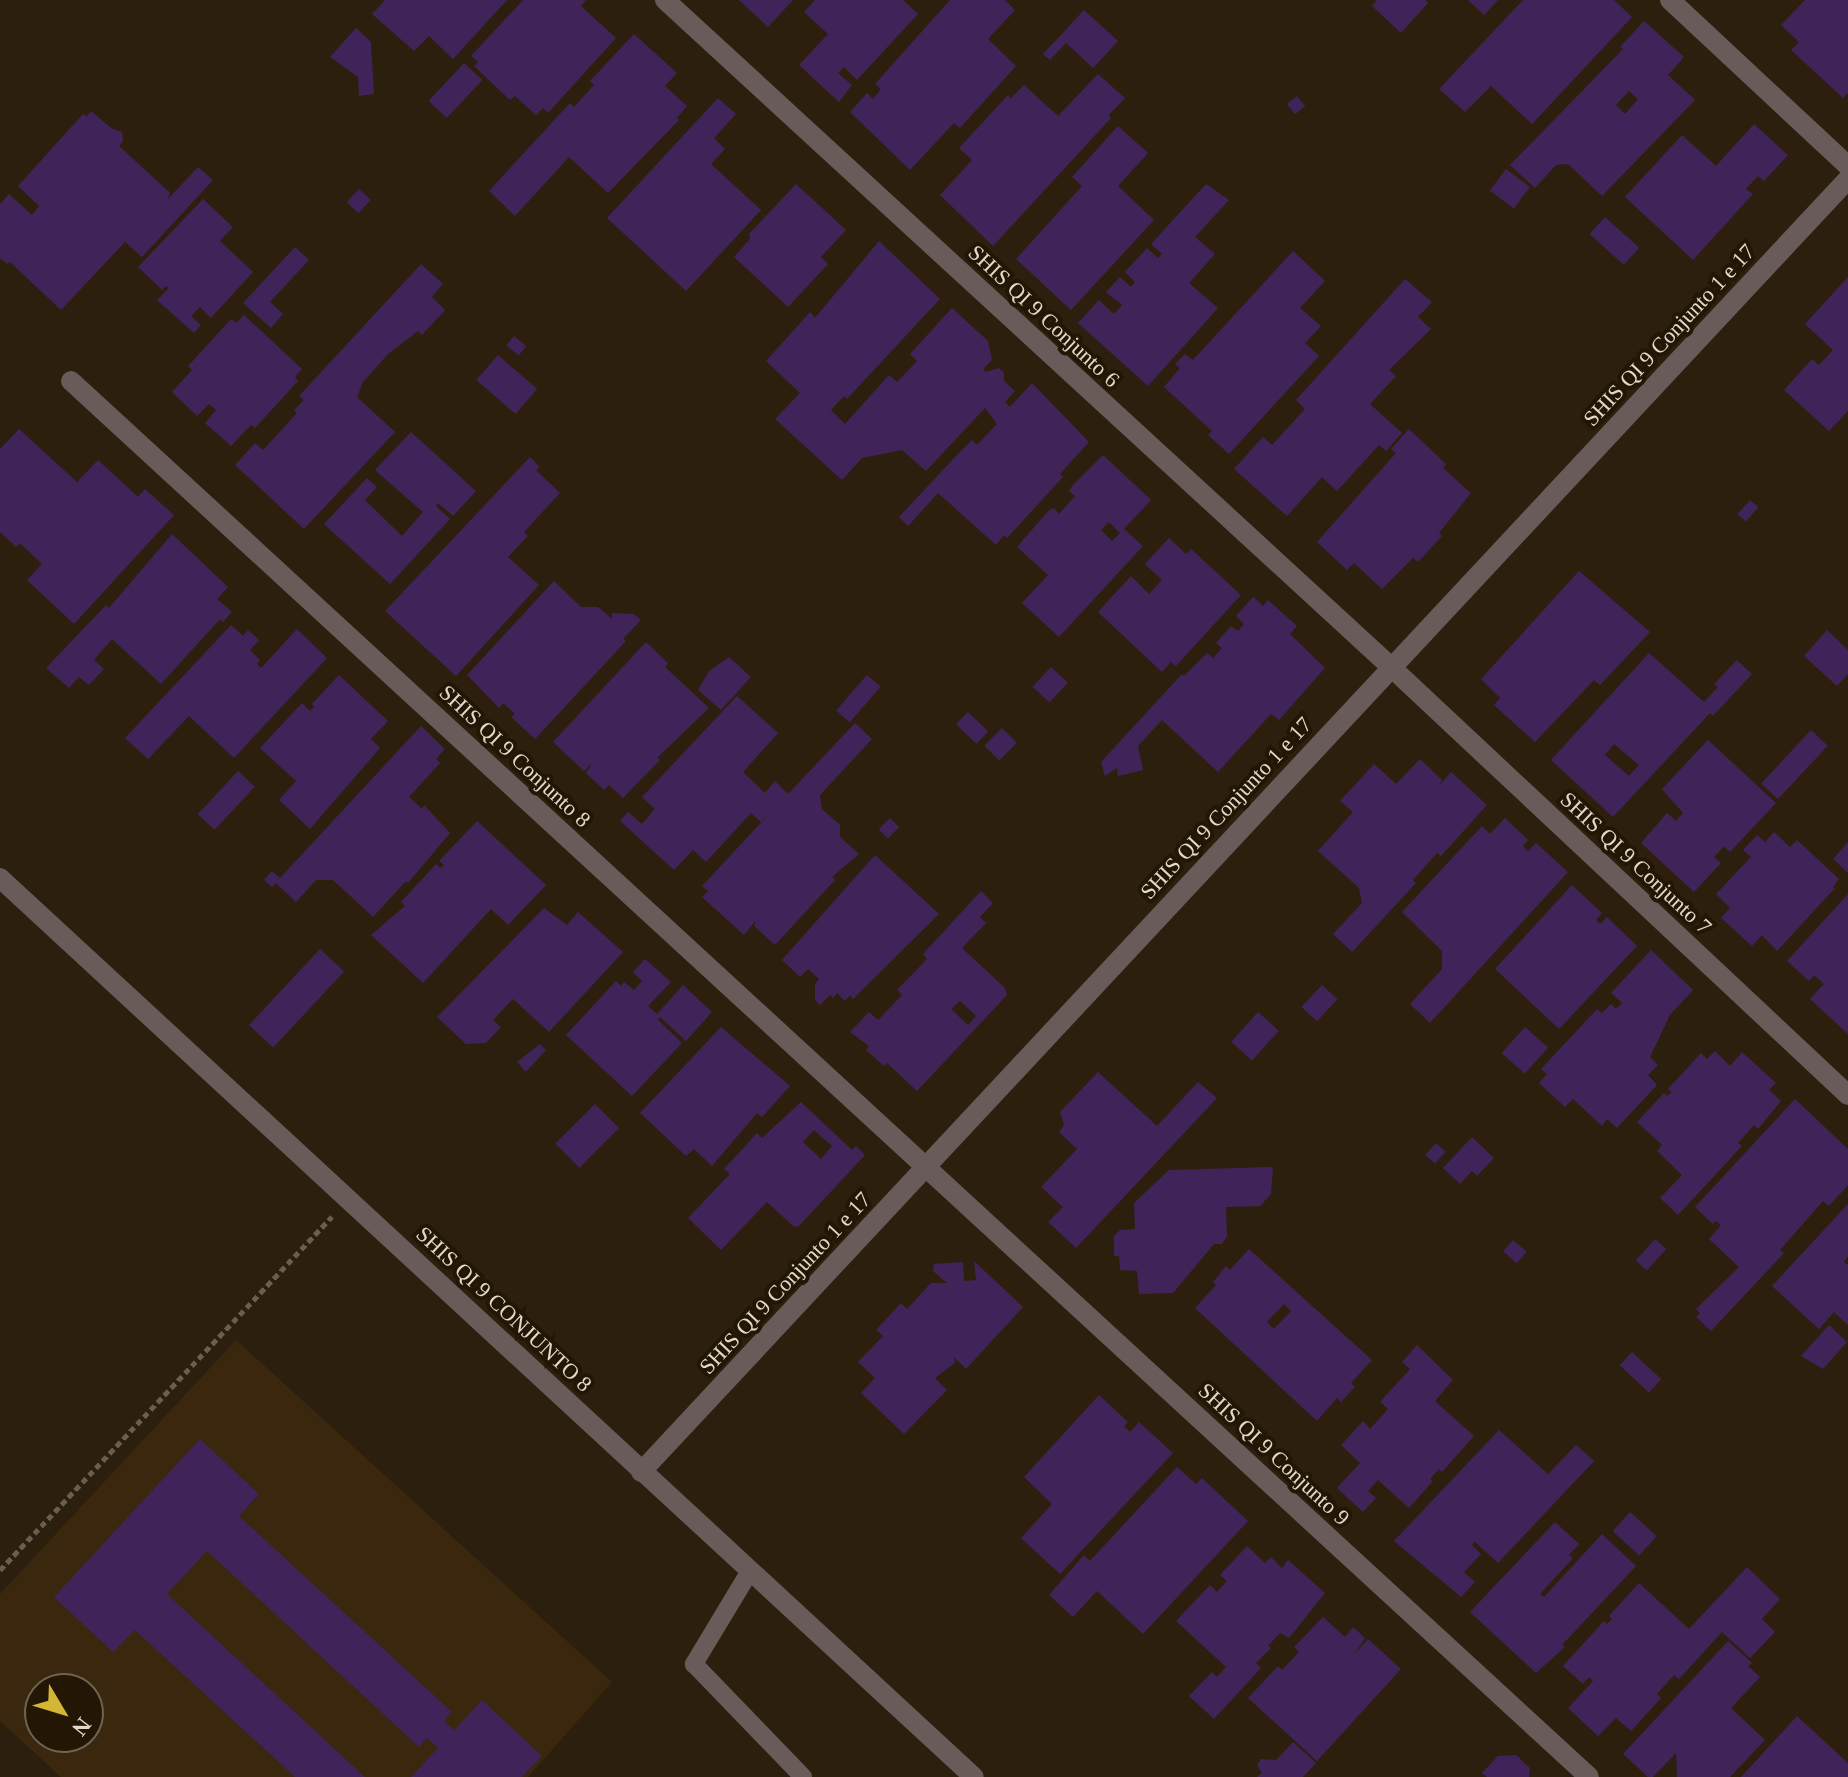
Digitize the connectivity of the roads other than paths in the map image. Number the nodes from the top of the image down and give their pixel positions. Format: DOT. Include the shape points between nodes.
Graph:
graph roads {
  1 [pos="665,0"];
  2 [pos="1670,0"];
  3 [pos="1848,166"];
  4 [pos="1848,179"];
  5 [pos="71,381"];
  6 [pos="1391,667"];
  7 [pos="0,878"];
  8 [pos="1848,1095"];
  9 [pos="926,1166"];
  10 [pos="641,1472"];
  11 [pos="750,1571"];
  12 [pos="803,1777"];
  13 [pos="974,1777"];
  14 [pos="1589,1777"];
  1 -- 6 [label="street, SHIS QI 9 Conjunto 6"];
  2 -- 3 [label="street"];
  4 -- 6 [label="street, SHIS QI 9 Conjunto 1 e 17"];
  5 -- 9 [label="street, SHIS QI 9 Conjunto 8"];
  6 -- 8 [label="street, SHIS QI 9 Conjunto 7"];
  6 -- 9 [label="street, SHIS QI 9 Conjunto 1 e 17"];
  7 -- 10 [label="street, SHIS QI 9 CONJUNTO 8"];
  9 -- 10 [label="street, SHIS QI 9 Conjunto 1 e 17"];
  9 -- 14 [label="street, SHIS QI 9 Conjunto 9"];
  10 -- 11 [label="street, SHIS QI 9 CONJUNTO 8"];
  11 -- 12 [label="lane" via="694,1664"];
  11 -- 13 [label="street, SHIS QI 9 CONJUNTO 8"];
}
